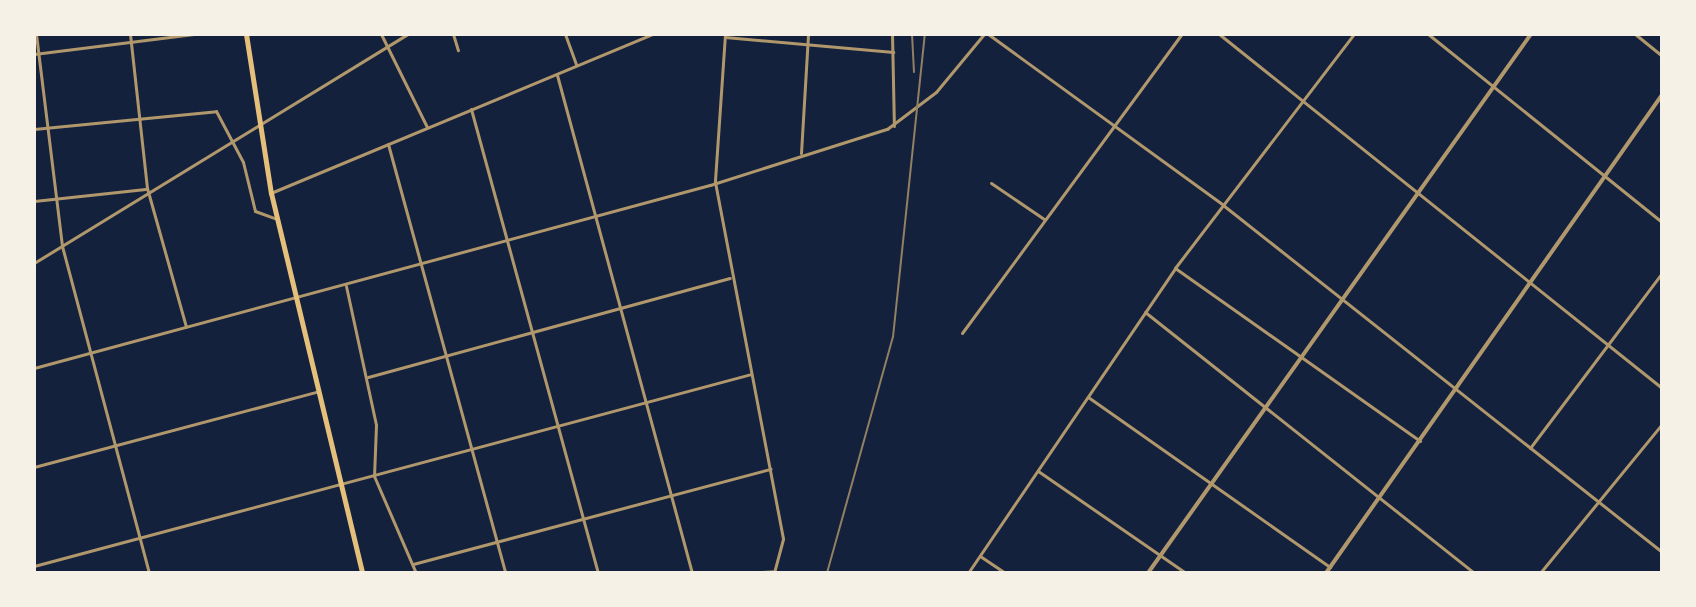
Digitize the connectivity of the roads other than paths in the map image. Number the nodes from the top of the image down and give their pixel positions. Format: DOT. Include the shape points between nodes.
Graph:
graph roads {
  1 [pos="36,34"];
  2 [pos="130,34"];
  3 [pos="194,34"];
  4 [pos="246,34"];
  5 [pos="381,34"];
  6 [pos="408,34"];
  7 [pos="453,34"];
  8 [pos="565,34"];
  9 [pos="652,34"];
  10 [pos="808,34"];
  11 [pos="892,34"];
  12 [pos="986,34"];
  13 [pos="1182,34"];
  14 [pos="1219,34"];
  15 [pos="1354,34"];
  16 [pos="1428,34"];
  17 [pos="1531,34"];
  18 [pos="1635,34"];
  19 [pos="724,36"];
  20 [pos="131,43"];
  21 [pos="808,44"];
  22 [pos="387,46"];
  23 [pos="458,50"];
  24 [pos="893,52"];
  25 [pos="36,54"];
  26 [pos="1662,56"];
  27 [pos="576,65"];
  28 [pos="557,75"];
  29 [pos="1493,88"];
  30 [pos="1662,95"];
  31 [pos="1303,102"];
  32 [pos="471,109"];
  33 [pos="140,117"];
  34 [pos="1112,124"];
  35 [pos="894,126"];
  36 [pos="259,127"];
  37 [pos="427,127"];
  38 [pos="47,128"];
  39 [pos="34,129"];
  40 [pos="234,139"];
  41 [pos="388,144"];
  42 [pos="801,153"];
  43 [pos="1605,176"];
  44 [pos="715,182"];
  45 [pos="991,183"];
  46 [pos="147,188"];
  47 [pos="1420,191"];
  48 [pos="271,193"];
  49 [pos="148,194"];
  50 [pos="54,199"];
  51 [pos="34,201"];
  52 [pos="1223,205"];
  53 [pos="595,217"];
  54 [pos="278,219"];
  55 [pos="1044,219"];
  56 [pos="1662,222"];
  57 [pos="506,242"];
  58 [pos="62,246"];
  59 [pos="34,263"];
  60 [pos="420,266"];
  61 [pos="1175,268"];
  62 [pos="1662,273"];
  63 [pos="732,278"];
  64 [pos="1531,284"];
  65 [pos="346,286"];
  66 [pos="1343,298"];
  67 [pos="297,300"];
  68 [pos="619,309"];
  69 [pos="1145,312"];
  70 [pos="186,327"];
  71 [pos="532,333"];
  72 [pos="962,333"];
  73 [pos="1608,345"];
  74 [pos="91,353"];
  75 [pos="1300,356"];
  76 [pos="445,358"];
  77 [pos="34,368"];
  78 [pos="751,374"];
  79 [pos="368,377"];
  80 [pos="1457,388"];
  81 [pos="1662,388"];
  82 [pos="319,391"];
  83 [pos="1087,397"];
  84 [pos="645,402"];
  85 [pos="1265,406"];
  86 [pos="1662,424"];
  87 [pos="557,425"];
  88 [pos="1420,441"];
  89 [pos="114,444"];
  90 [pos="469,448"];
  91 [pos="1530,448"];
  92 [pos="34,467"];
  93 [pos="771,469"];
  94 [pos="1036,470"];
  95 [pos="374,476"];
  96 [pos="1209,484"];
  97 [pos="342,486"];
  98 [pos="671,493"];
  99 [pos="1380,497"];
  100 [pos="1598,503"];
  101 [pos="581,517"];
  102 [pos="140,538"];
  103 [pos="496,539"];
  104 [pos="1662,552"];
  105 [pos="1161,555"];
  106 [pos="980,556"];
  107 [pos="413,564"];
  108 [pos="34,566"];
  109 [pos="1330,567"];
  110 [pos="775,572"];
  111 [pos="149,573"];
  112 [pos="362,573"];
  113 [pos="416,573"];
  114 [pos="505,573"];
  115 [pos="598,573"];
  116 [pos="692,573"];
  117 [pos="749,573"];
  118 [pos="968,573"];
  119 [pos="1005,573"];
  120 [pos="1148,573"];
  121 [pos="1186,573"];
  122 [pos="1326,573"];
  123 [pos="1474,573"];
  124 [pos="1540,573"];
  1 -- 25 [label="street"];
  2 -- 20 [label="street"];
  3 -- 20 [label="street"];
  4 -- 36 [label="main road"];
  5 -- 22 [label="street"];
  6 -- 22 [label="street"];
  7 -- 23 [label="street"];
  8 -- 27 [label="street"];
  9 -- 27 [label="street"];
  10 -- 21 [label="street"];
  11 -- 24 [label="street"];
  12 -- 34 [label="street"];
  12 -- 35 [label="street" via="936,92"];
  13 -- 34 [label="street"];
  14 -- 31 [label="street"];
  15 -- 31 [label="street"];
  16 -- 29 [label="street"];
  17 -- 29 [label="street"];
  18 -- 26 [label="street"];
  19 -- 21 [label="street"];
  19 -- 44 [label="street"];
  20 -- 25 [label="street"];
  20 -- 33 [label="street"];
  21 -- 24 [label="street"];
  21 -- 42 [label="street"];
  22 -- 36 [label="street"];
  22 -- 37 [label="street"];
  24 -- 35 [label="street"];
  25 -- 38 [label="street"];
  27 -- 28 [label="street"];
  28 -- 32 [label="street"];
  28 -- 53 [label="street"];
  29 -- 43 [label="street"];
  29 -- 47 [label="street"];
  30 -- 43 [label="street"];
  31 -- 47 [label="street"];
  31 -- 52 [label="street"];
  32 -- 37 [label="street"];
  32 -- 57 [label="street"];
  33 -- 38 [label="street"];
  33 -- 40 [label="street" via="213,110"];
  33 -- 46 [label="street"];
  34 -- 52 [label="street"];
  34 -- 55 [label="street"];
  35 -- 42 [label="street"];
  36 -- 40 [label="street"];
  36 -- 48 [label="main road"];
  37 -- 41 [label="street"];
  38 -- 39 [label="street"];
  38 -- 50 [label="street"];
  40 -- 49 [label="street"];
  40 -- 54 [label="street" via="255,211"];
  41 -- 48 [label="street"];
  41 -- 60 [label="street"];
  42 -- 44 [label="street"];
  43 -- 56 [label="street"];
  43 -- 64 [label="street"];
  44 -- 53 [label="street"];
  44 -- 63 [label="street"];
  45 -- 55 [label="street"];
  46 -- 49 [label="street"];
  46 -- 50 [label="street"];
  47 -- 64 [label="street"];
  47 -- 66 [label="street"];
  48 -- 54 [label="main road"];
  49 -- 58 [label="street"];
  49 -- 70 [label="street"];
  50 -- 51 [label="street"];
  50 -- 58 [label="street"];
  52 -- 61 [label="street"];
  52 -- 66 [label="street"];
  53 -- 57 [label="street"];
  53 -- 68 [label="street"];
  54 -- 67 [label="main road"];
  55 -- 72 [label="street"];
  57 -- 60 [label="street"];
  57 -- 71 [label="street"];
  58 -- 59 [label="street"];
  58 -- 74 [label="street"];
  60 -- 65 [label="street"];
  60 -- 76 [label="street"];
  61 -- 69 [label="street"];
  61 -- 75 [label="street"];
  62 -- 73 [label="street"];
  63 -- 68 [label="street"];
  63 -- 78 [label="street"];
  64 -- 73 [label="street"];
  64 -- 80 [label="street"];
  65 -- 67 [label="street"];
  65 -- 79 [label="street"];
  66 -- 75 [label="street"];
  66 -- 80 [label="street"];
  67 -- 70 [label="street"];
  67 -- 82 [label="main road"];
  68 -- 71 [label="street"];
  68 -- 84 [label="street"];
  69 -- 83 [label="street"];
  69 -- 85 [label="street"];
  70 -- 74 [label="street"];
  71 -- 76 [label="street"];
  71 -- 87 [label="street"];
  73 -- 81 [label="street"];
  73 -- 91 [label="street"];
  74 -- 77 [label="street"];
  74 -- 89 [label="street"];
  75 -- 85 [label="street"];
  75 -- 88 [label="street"];
  76 -- 79 [label="street"];
  76 -- 90 [label="street"];
  78 -- 84 [label="street"];
  78 -- 93 [label="street"];
  79 -- 95 [label="street" via="376,425"];
  80 -- 88 [label="street"];
  80 -- 91 [label="street"];
  82 -- 89 [label="street"];
  82 -- 97 [label="main road"];
  83 -- 94 [label="street"];
  83 -- 96 [label="street"];
  84 -- 87 [label="street"];
  84 -- 98 [label="street"];
  85 -- 96 [label="street"];
  85 -- 99 [label="street"];
  86 -- 100 [label="street"];
  87 -- 90 [label="street"];
  87 -- 101 [label="street"];
  88 -- 99 [label="street"];
  89 -- 92 [label="street"];
  89 -- 102 [label="street"];
  90 -- 95 [label="street"];
  90 -- 103 [label="street"];
  91 -- 100 [label="street"];
  93 -- 98 [label="street"];
  93 -- 110 [label="street" via="783,539"];
  94 -- 105 [label="street"];
  94 -- 106 [label="street"];
  95 -- 97 [label="street"];
  95 -- 107 [label="street"];
  96 -- 105 [label="street"];
  96 -- 109 [label="street"];
  97 -- 102 [label="street"];
  97 -- 112 [label="main road"];
  98 -- 101 [label="street"];
  98 -- 116 [label="street"];
  99 -- 109 [label="street"];
  99 -- 123 [label="street"];
  100 -- 104 [label="street"];
  100 -- 124 [label="street"];
  101 -- 103 [label="street"];
  101 -- 115 [label="street"];
  102 -- 108 [label="street"];
  102 -- 111 [label="street"];
  103 -- 107 [label="street"];
  103 -- 114 [label="street"];
  105 -- 120 [label="street"];
  105 -- 121 [label="street"];
  106 -- 118 [label="street"];
  106 -- 119 [label="street"];
  107 -- 113 [label="street"];
  109 -- 122 [label="street"];
  110 -- 117 [label="street"];
}
